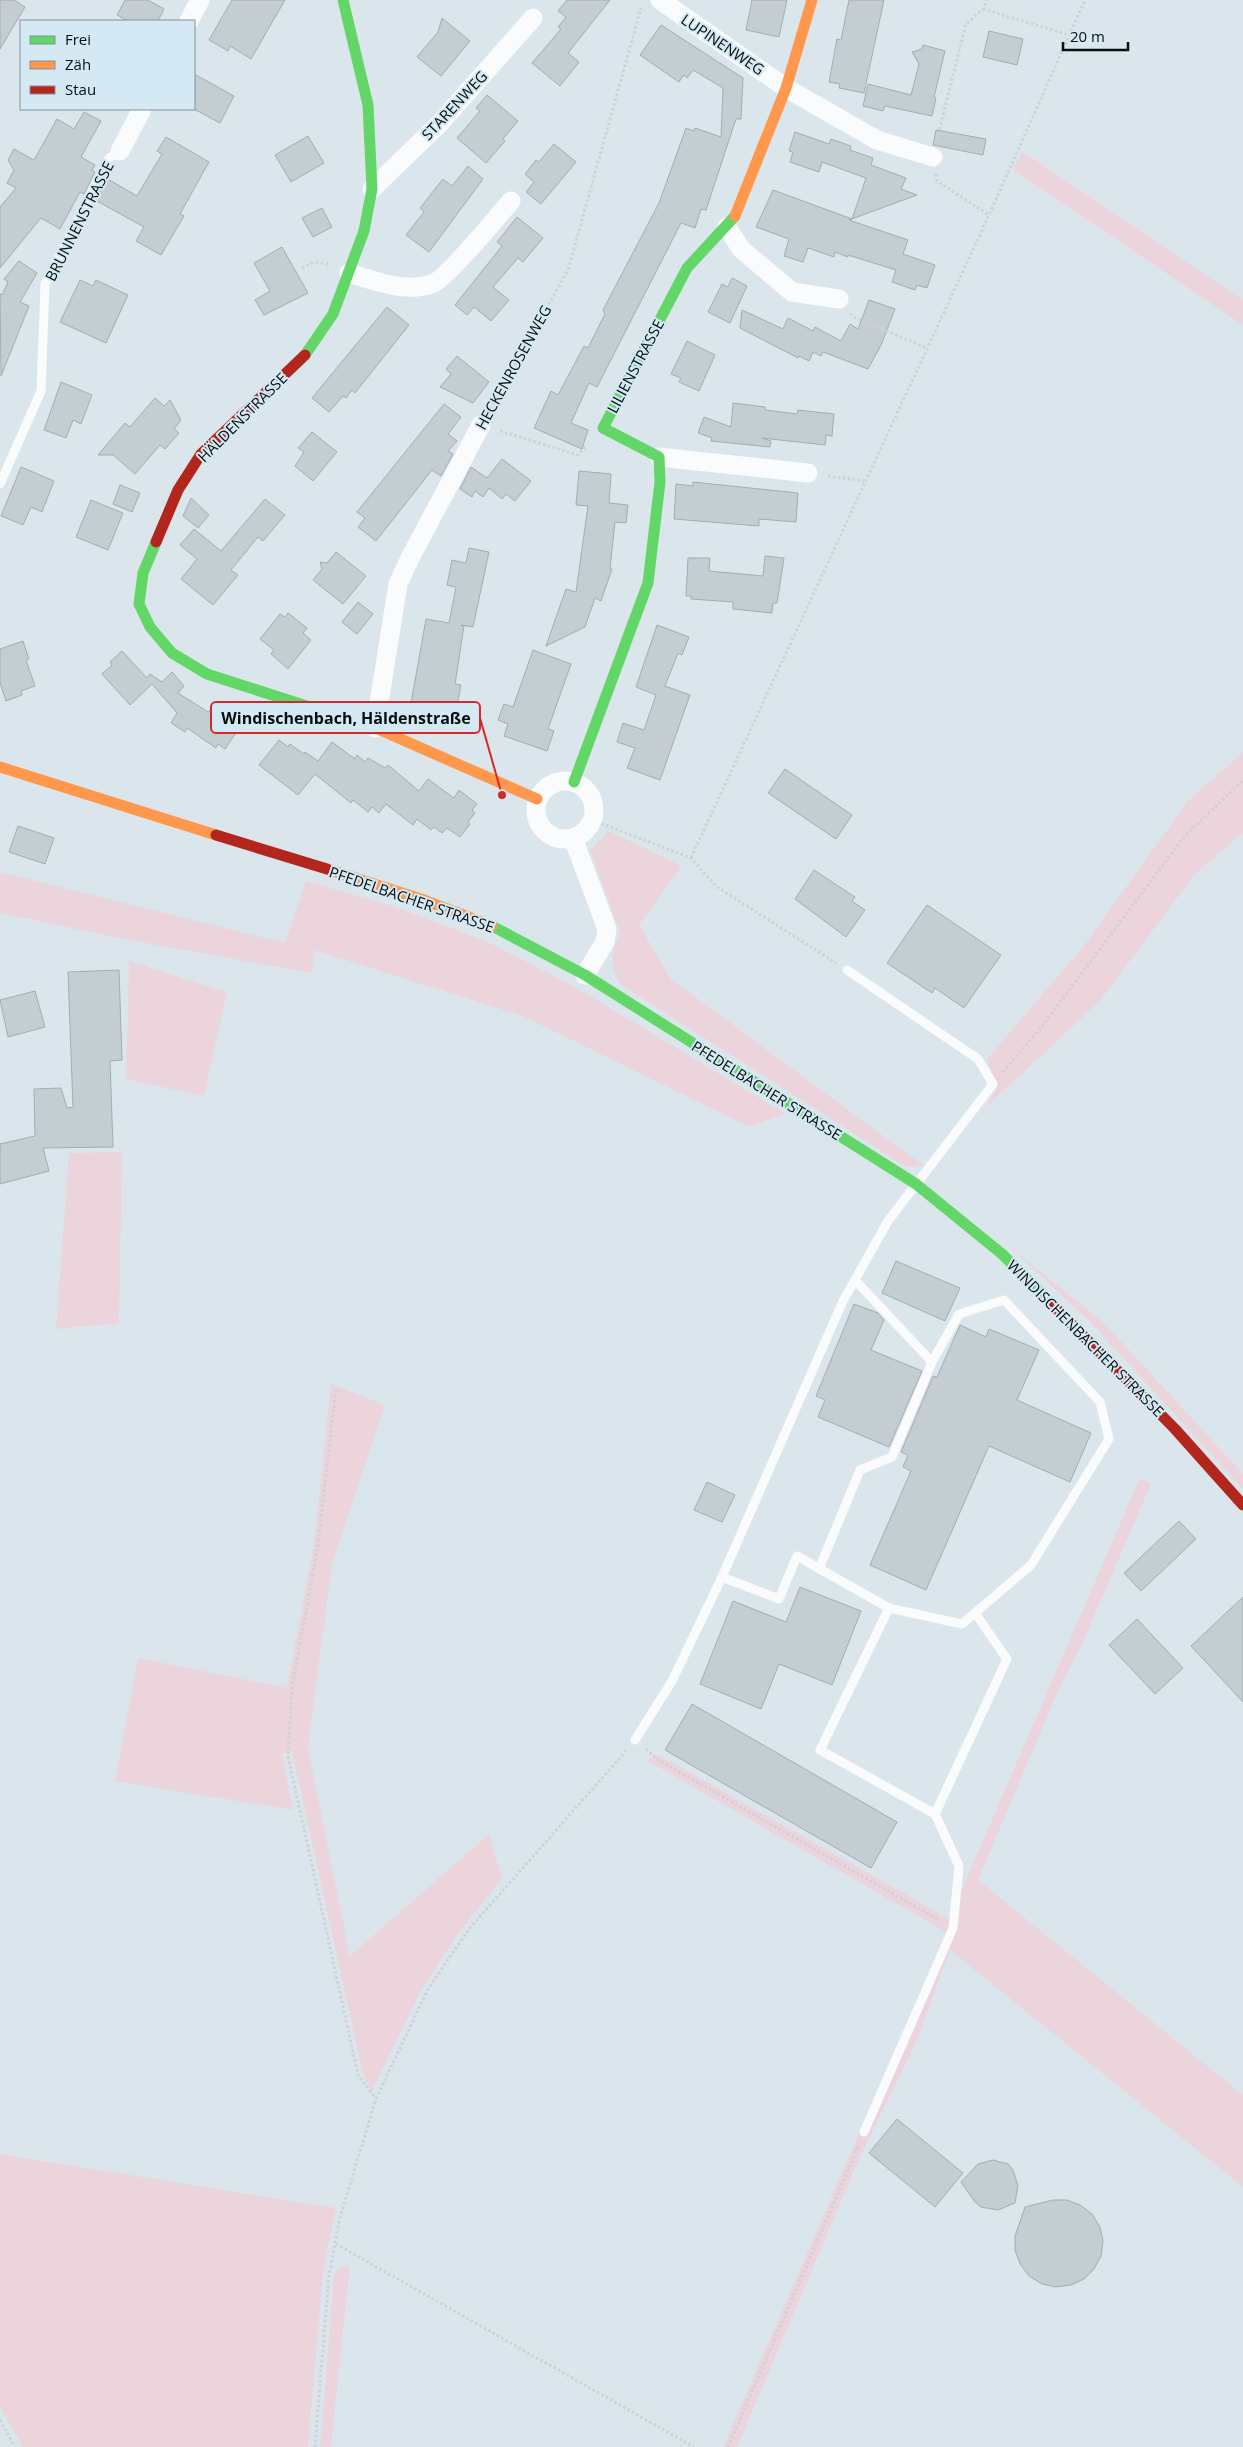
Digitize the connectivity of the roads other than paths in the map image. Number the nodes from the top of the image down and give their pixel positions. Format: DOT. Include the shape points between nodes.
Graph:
graph roads {
  1 [pos="200,0"];
  2 [pos="343,0"];
  3 [pos="660,0"];
  4 [pos="812,0"];
  5 [pos="533,18"];
  6 [pos="190,20"];
  7 [pos="786,88"];
  8 [pos="141,110"];
  9 [pos="120,152"];
  10 [pos="933,157"];
  11 [pos="372,189"];
  12 [pos="511,201"];
  13 [pos="727,227"];
  14 [pos="349,273"];
  15 [pos="839,299"];
  16 [pos="481,425"];
  17 [pos="659,457"];
  18 [pos="808,473"];
  19 [pos="0,484"];
  20 [pos="375,728"];
  21 [pos="0,768"];
  22 [pos="574,782"];
  23 [pos="538,798"];
  24 [pos="574,838"];
  25 [pos="847,970"];
  26 [pos="586,975"];
  27 [pos="916,1184"];
  28 [pos="855,1280"];
  29 [pos="932,1362"];
  30 [pos="1243,1506"];
  31 [pos="820,1569"];
  32 [pos="722,1577"];
  33 [pos="889,1608"];
  34 [pos="975,1613"];
  35 [pos="635,1740"];
  36 [pos="935,1814"];
  37 [pos="864,2132"];
  1 -- 6 [label="street"];
  2 -- 11 [label="street, HÄLDENSTRASSE" via="368,105"];
  3 -- 7 [label="street, LUPINENWEG"];
  4 -- 7 [label="street, LILIENSTRASSE"];
  5 -- 11 [label="street, STARENWEG" via="441,122"];
  7 -- 10 [label="street, LUPINENWEG" via="877,140"];
  7 -- 13 [label="street, LILIENSTRASSE" via="737,214"];
  8 -- 9 [label="street, BRUNNENSTRASSE"];
  9 -- 19 [label="lane, BRUNNENSTRASSE" via="108,158 45,284 41,391"];
  11 -- 14 [label="street, HÄLDENSTRASSE" via="364,231"];
  12 -- 14 [label="street" via="434,284 415,287 380,283"];
  13 -- 15 [label="street" via="741,249 792,292"];
  13 -- 17 [label="street, LILIENSTRASSE" via="703,248 687,268 603,428"];
  14 -- 20 [label="street, HÄLDENSTRASSE" via="333,314 308,352 201,454 178,490 143,573 140,604 150,627 172,653 207,674"];
  16 -- 20 [label="street, HECKENROSENWEG" via="398,584"];
  17 -- 18 [label="street"];
  17 -- 22 [label="street" via="660,482 648,583"];
  20 -- 23 [label="street, HÄLDENSTRASSE"];
  21 -- 26 [label="street, PFEDELBACHER STRASSE" via="420,899 504,930"];
  22 -- 23 [label="street" via="563,780 553,783"];
  22 -- 24 [label="street" via="584,788 594,808 592,820 582,834"];
  23 -- 24 [label="street" via="535,810 543,830 563,839"];
  24 -- 26 [label="street" via="607,929 605,942"];
  25 -- 27 [label="lane" via="978,1058 993,1084"];
  26 -- 27 [label="street, PFEDELBACHER STRASSE"];
  27 -- 28 [label="lane" via="888,1221"];
  27 -- 30 [label="street, WINDISCHENBACHER STRASSE" via="1002,1254 1176,1428"];
  28 -- 29 [label="lane"];
  28 -- 32 [label="lane"];
  29 -- 31 [label="lane" via="892,1457 860,1470"];
  29 -- 34 [label="lane" via="959,1314 1004,1300 1100,1402 1109,1439 1031,1565"];
  31 -- 32 [label="lane" via="797,1556 779,1599"];
  31 -- 33 [label="lane"];
  32 -- 35 [label="lane" via="672,1681"];
  33 -- 34 [label="lane" via="962,1624"];
  33 -- 36 [label="lane" via="820,1750"];
  34 -- 36 [label="lane" via="1006,1659"];
  36 -- 37 [label="lane" via="959,1866 953,1928"];
}
